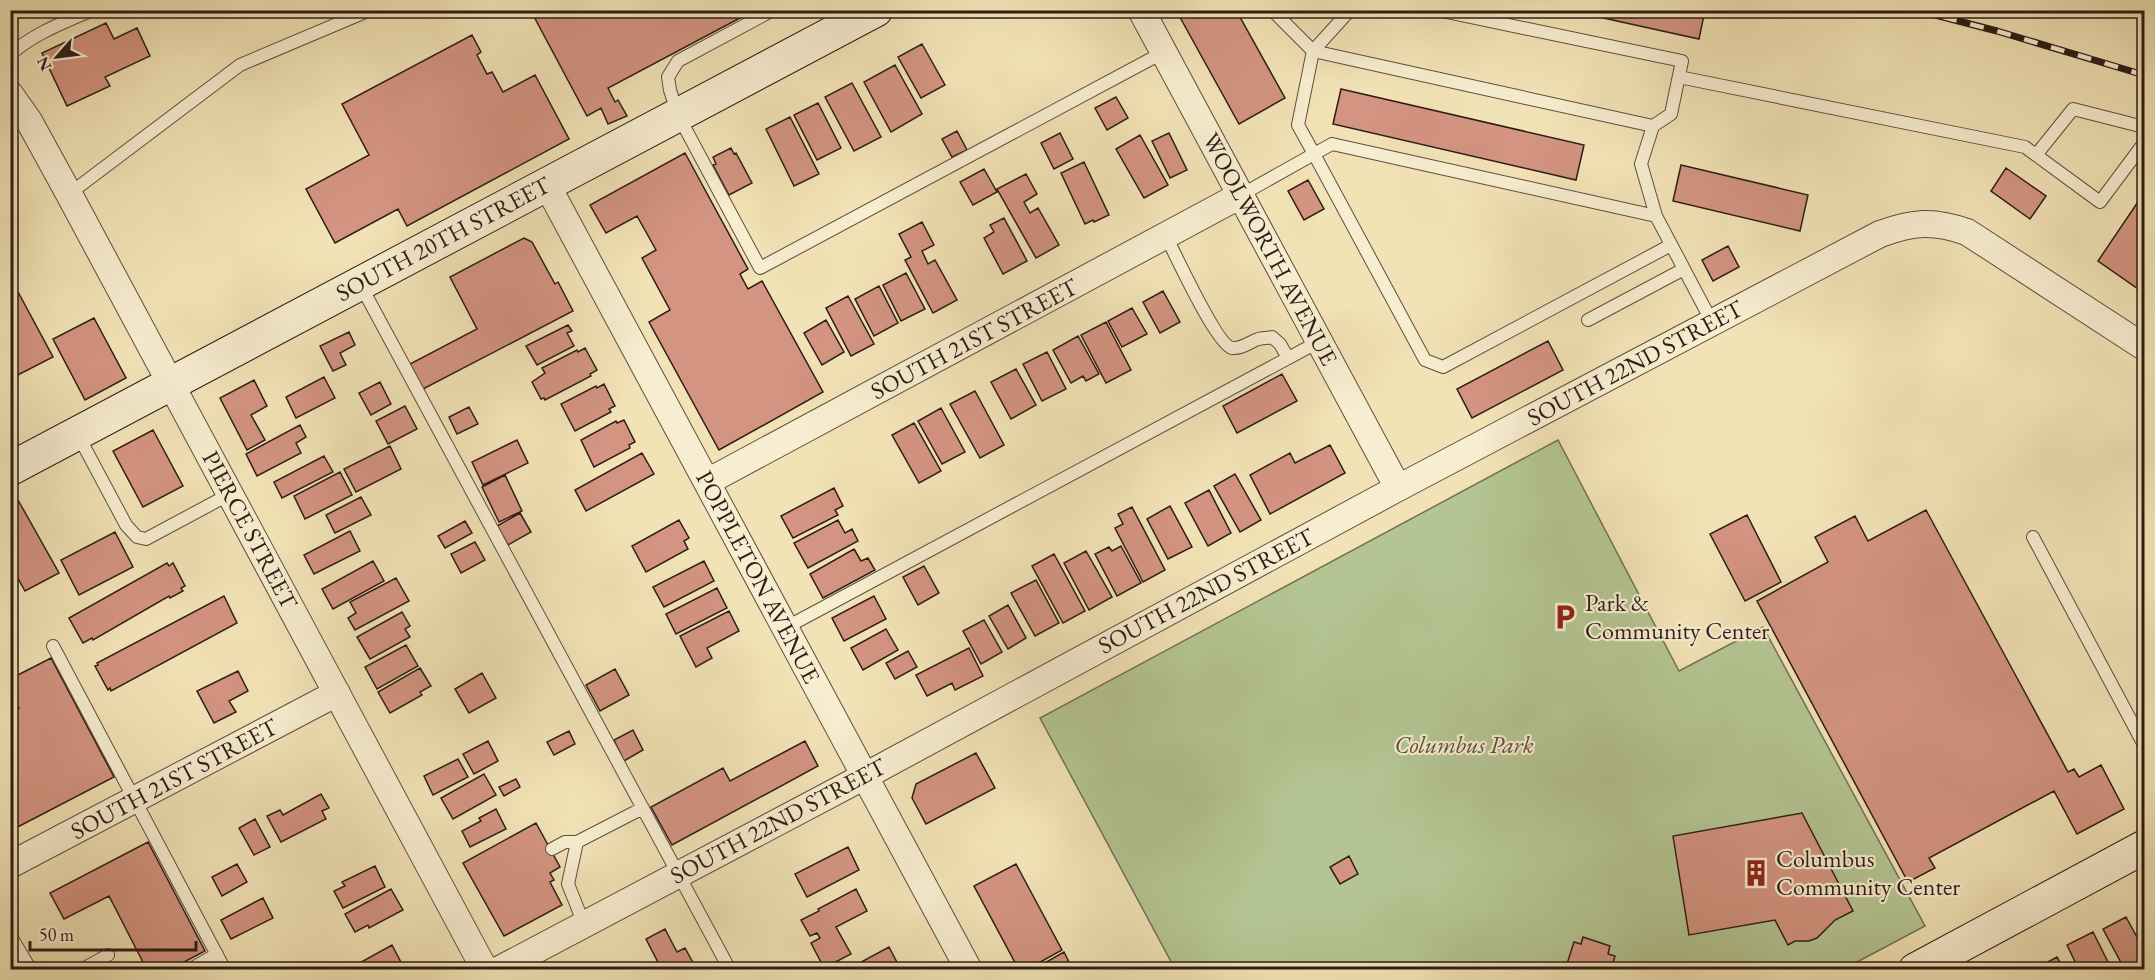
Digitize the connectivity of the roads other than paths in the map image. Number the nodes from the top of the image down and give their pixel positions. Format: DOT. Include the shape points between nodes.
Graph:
graph roads {
  1 [pos="92,10"];
  2 [pos="370,10"];
  3 [pos="773,10"];
  4 [pos="876,10"];
  5 [pos="1141,10"];
  6 [pos="1272,10"];
  7 [pos="1350,10"];
  8 [pos="1437,10"];
  9 [pos="844,18"];
  10 [pos="1313,51"];
  11 [pos="1164,52"];
  12 [pos="10,55"];
  13 [pos="1679,77"];
  14 [pos="10,94"];
  15 [pos="678,115"];
  16 [pos="1653,126"];
  17 [pos="2145,127"];
  18 [pos="2145,143"];
  19 [pos="1314,154"];
  20 [pos="2036,155"];
  21 [pos="547,185"];
  22 [pos="69,194"];
  23 [pos="1241,195"];
  24 [pos="1656,216"];
  25 [pos="1166,236"];
  26 [pos="1671,244"];
  27 [pos="1684,269"];
  28 [pos="360,283"];
  29 [pos="1588,320"];
  30 [pos="1712,322"];
  31 [pos="1320,341"];
  32 [pos="2145,347"];
  33 [pos="1288,358"];
  34 [pos="171,383"];
  35 [pos="77,433"];
  36 [pos="10,469"];
  37 [pos="707,482"];
  38 [pos="1398,488"];
  39 [pos="230,494"];
  40 [pos="2033,537"];
  41 [pos="785,628"];
  42 [pos="53,646"];
  43 [pos="337,693"];
  44 [pos="2145,745"];
  45 [pos="865,776"];
  46 [pos="135,799"];
  47 [pos="643,808"];
  48 [pos="577,842"];
  49 [pos="2145,847"];
  50 [pos="552,849"];
  51 [pos="10,865"];
  52 [pos="678,874"];
  53 [pos="584,924"];
  54 [pos="10,935"];
  55 [pos="217,954"];
  56 [pos="108,955"];
  57 [pos="31,969"];
  58 [pos="81,969"];
  59 [pos="189,969"];
  60 [pos="225,969"];
  61 [pos="485,969"];
  62 [pos="498,969"];
  63 [pos="730,969"];
  64 [pos="969,969"];
  65 [pos="1915,969"];
  1 -- 12 [label="lane" via="58,25"];
  2 -- 22 [label="lane" via="240,65"];
  3 -- 15 [label="lane" via="678,61 668,77"];
  4 -- 9 [label="street, SOUTH 20TH STREET"];
  5 -- 11 [label="street, WOOLWORTH AVENUE"];
  6 -- 10 [label="lane"];
  7 -- 10 [label="lane"];
  8 -- 13 [label="lane" via="1682,61"];
  9 -- 15 [label="street, SOUTH 20TH STREET"];
  10 -- 16 [label="lane"];
  10 -- 19 [label="lane" via="1298,126"];
  11 -- 15 [label="lane" via="760,268"];
  11 -- 23 [label="street, WOOLWORTH AVENUE"];
  13 -- 16 [label="lane" via="1671,114"];
  13 -- 20 [label="lane" via="2025,147"];
  14 -- 22 [label="street, PIERCE STREET"];
  15 -- 21 [label="street, SOUTH 20TH STREET"];
  16 -- 24 [label="lane" via="1641,164"];
  17 -- 20 [label="lane" via="2073,109"];
  18 -- 20 [label="lane" via="2100,202"];
  19 -- 23 [label="lane"];
  19 -- 24 [label="lane" via="1332,144"];
  19 -- 26 [label="lane" via="1425,360 1443,367"];
  21 -- 28 [label="street, SOUTH 20TH STREET"];
  21 -- 37 [label="street, POPPLETON AVENUE"];
  22 -- 34 [label="street, PIERCE STREET"];
  23 -- 25 [label="street, SOUTH 21ST STREET"];
  23 -- 31 [label="street, WOOLWORTH AVENUE"];
  24 -- 26 [label="lane"];
  25 -- 33 [label="lane" via="1222,340 1229,347 1238,348 1272,338"];
  25 -- 37 [label="street, SOUTH 21ST STREET"];
  26 -- 27 [label="lane"];
  27 -- 29 [label="lane"];
  27 -- 30 [label="lane"];
  28 -- 34 [label="street, SOUTH 20TH STREET"];
  28 -- 47 [label="lane"];
  30 -- 32 [label="street, SOUTH 22ND STREET" via="1880,234 1918,223 1967,232"];
  30 -- 38 [label="street, SOUTH 22ND STREET"];
  31 -- 33 [label="lane"];
  31 -- 38 [label="street, WOOLWORTH AVENUE"];
  33 -- 41 [label="lane"];
  34 -- 35 [label="street, SOUTH 20TH STREET"];
  34 -- 39 [label="street, PIERCE STREET"];
  35 -- 36 [label="street, SOUTH 20TH STREET"];
  35 -- 39 [label="lane" via="126,525 137,537 146,539"];
  37 -- 41 [label="street, POPPLETON AVENUE"];
  38 -- 45 [label="street, SOUTH 22ND STREET"];
  39 -- 43 [label="street, PIERCE STREET"];
  40 -- 44 [label="lane"];
  41 -- 45 [label="street, POPPLETON AVENUE"];
  42 -- 46 [label="lane"];
  43 -- 46 [label="street, SOUTH 21ST STREET"];
  43 -- 61 [label="street, PIERCE STREET"];
  45 -- 52 [label="street, SOUTH 22ND STREET"];
  45 -- 64 [label="street, POPPLETON AVENUE"];
  46 -- 51 [label="street, SOUTH 21ST STREET"];
  46 -- 55 [label="lane"];
  47 -- 48 [label="lane"];
  47 -- 52 [label="lane"];
  48 -- 50 [label="lane" via="565,842"];
  48 -- 53 [label="lane" via="568,884"];
  49 -- 65 [label="street"];
  52 -- 53 [label="street, SOUTH 22ND STREET"];
  52 -- 63 [label="lane"];
  53 -- 62 [label="street, SOUTH 22ND STREET"];
  54 -- 57 [label="lane"];
  55 -- 59 [label="lane"];
  55 -- 60 [label="lane"];
  56 -- 58 [label="lane"];
}
